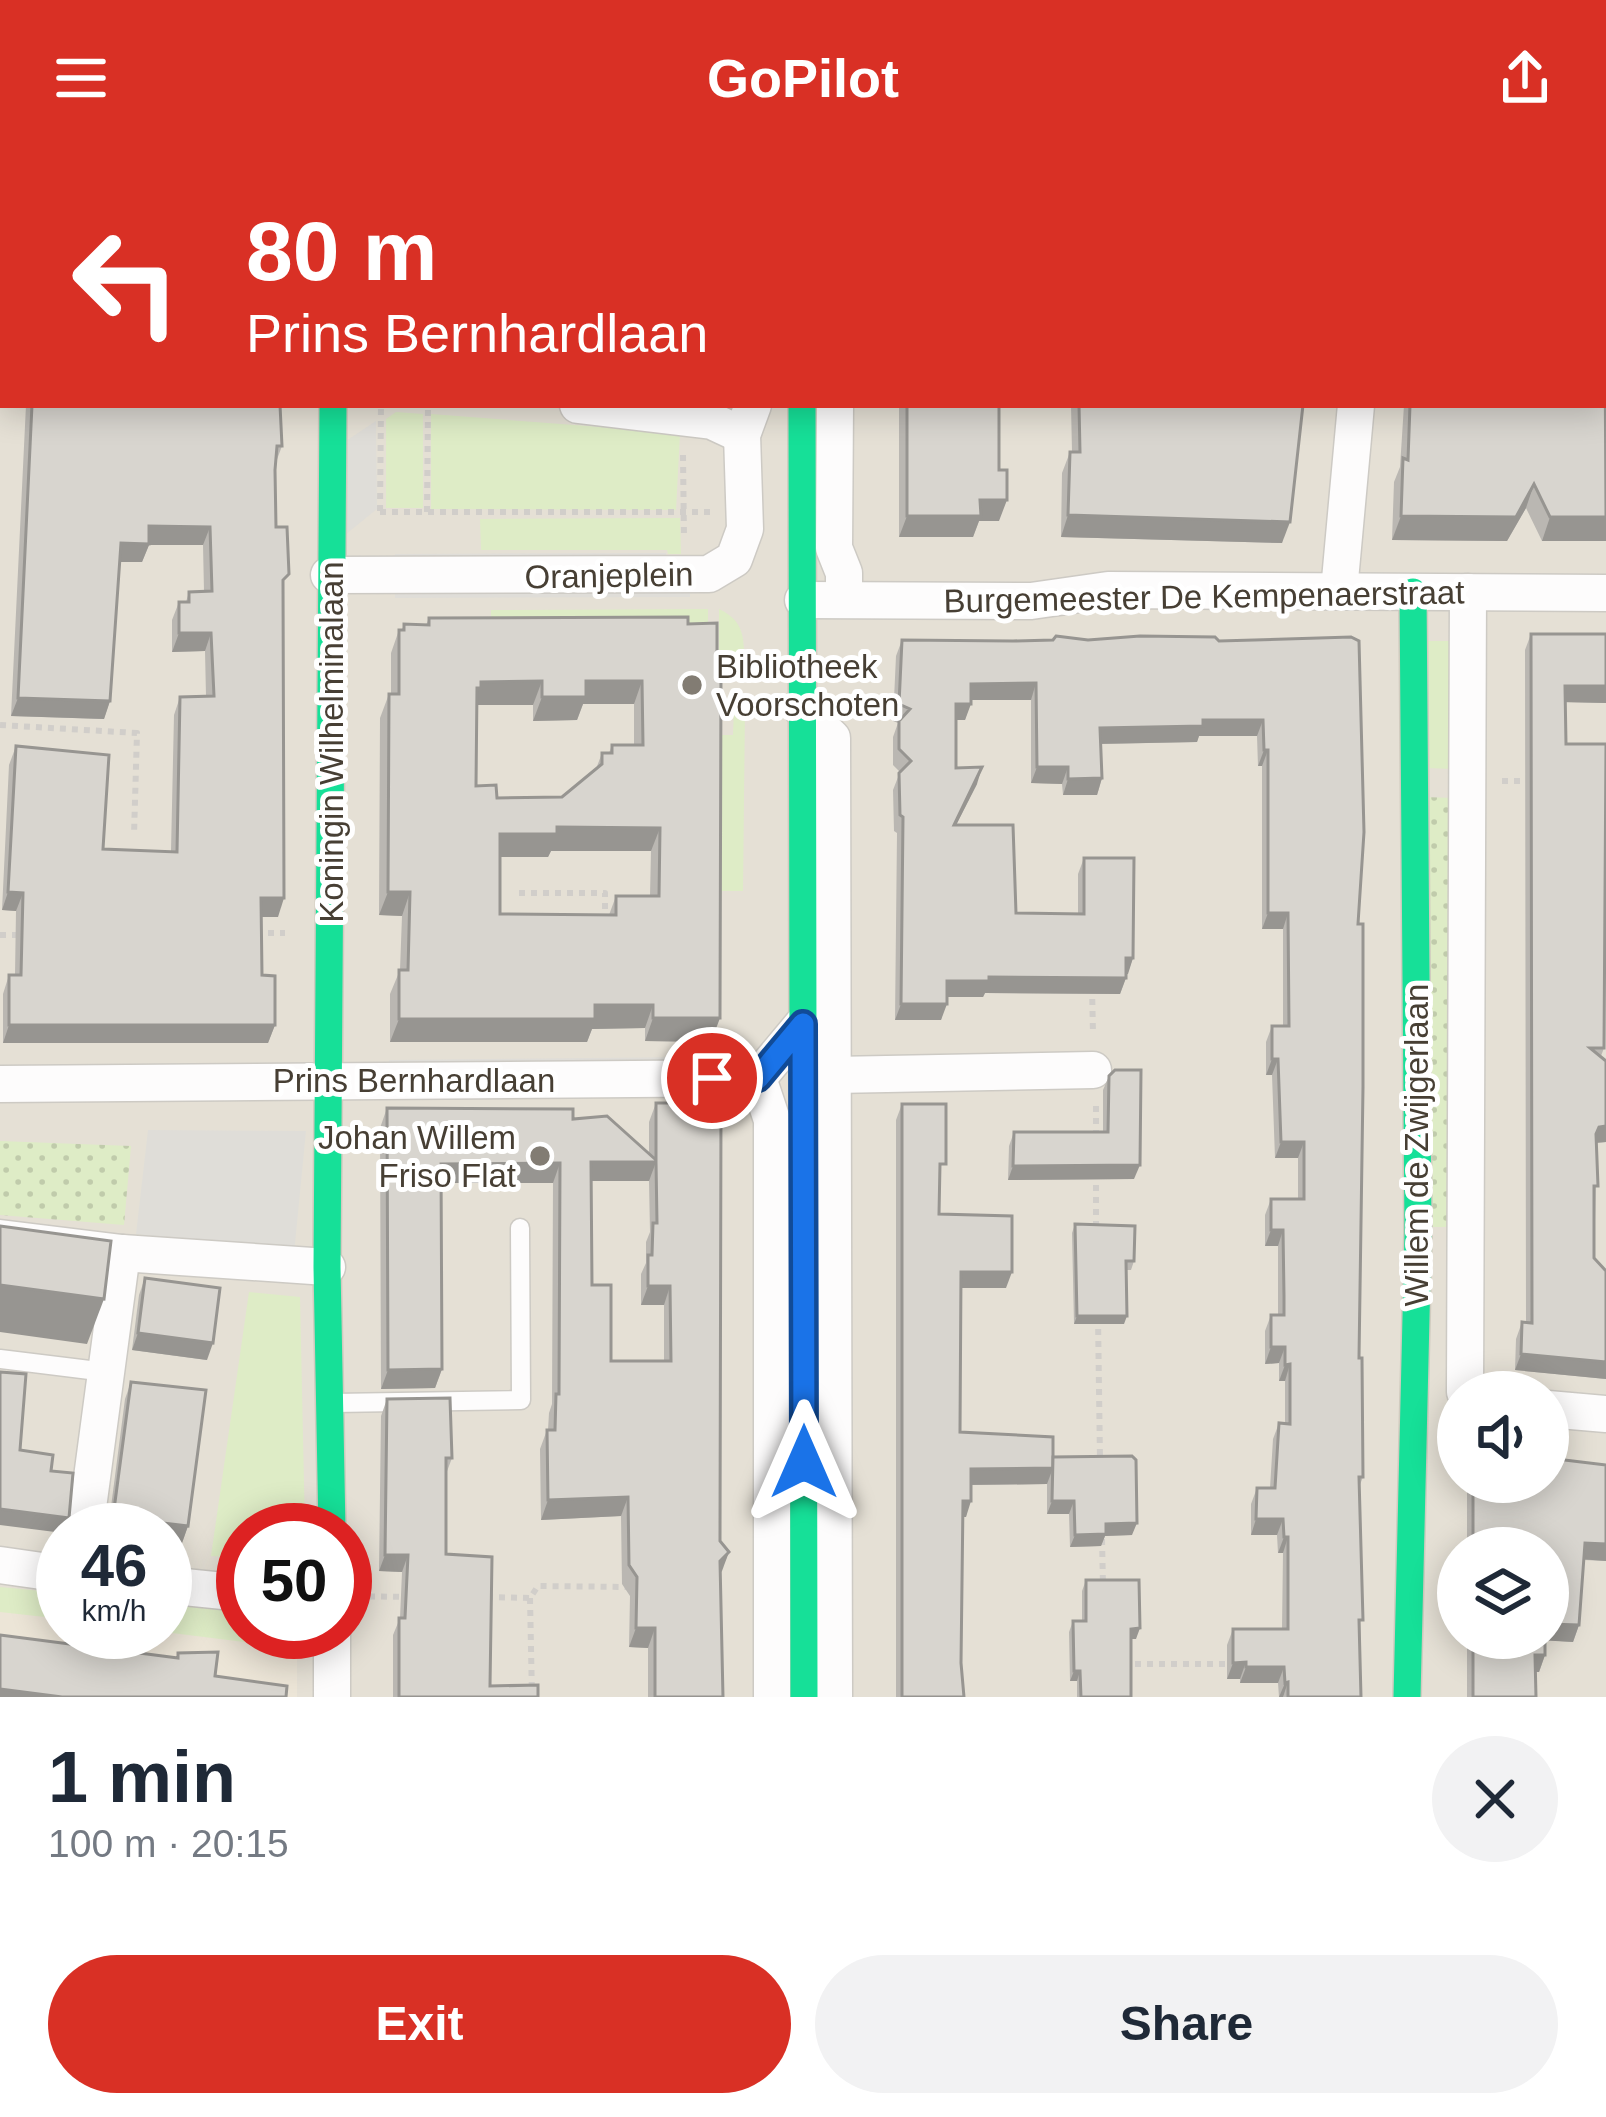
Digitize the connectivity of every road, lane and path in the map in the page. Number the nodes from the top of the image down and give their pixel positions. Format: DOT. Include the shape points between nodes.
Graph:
graph roads {
  1 [pos="333,408"];
  2 [pos="428,408"];
  3 [pos="602,408"];
  4 [pos="802,408"];
  5 [pos="835,408"];
  6 [pos="1356,408"];
  7 [pos="683,418"];
  8 [pos="747,420"];
  9 [pos="380,512"];
  10 [pos="427,512"];
  11 [pos="745,512"];
  12 [pos="683,513"];
  13 [pos="329,574"];
  14 [pos="684,577"];
  15 [pos="1339,591"];
  16 [pos="1413,592"];
  17 [pos="1468,592"];
  18 [pos="1606,593"];
  19 [pos="844,599"];
  20 [pos="803,600"];
  21 [pos="715,659"];
  22 [pos="759,677"];
  23 [pos="802,709"];
  24 [pos="0,725"];
  25 [pos="1467,781"];
  26 [pos="1536,781"];
  27 [pos="134,836"];
  28 [pos="519,893"];
  29 [pos="331,932"];
  30 [pos="236,933"];
  31 [pos="0,935"];
  32 [pos="24,935"];
  33 [pos="605,938"];
  34 [pos="1091,983"];
  35 [pos="803,1024"];
  36 [pos="1093,1070"];
  37 [pos="834,1075"];
  38 [pos="758,1078"];
  39 [pos="331,1079"];
  40 [pos="0,1084"];
  41 [pos="520,1228"];
  42 [pos="0,1238"];
  43 [pos="1096,1249"];
  44 [pos="122,1253"];
  45 [pos="327,1267"];
  46 [pos="1097,1295"];
  47 [pos="0,1360"];
  48 [pos="1466,1371"];
  49 [pos="106,1372"];
  50 [pos="330,1402"];
  51 [pos="1437,1410"];
  52 [pos="1569,1411"];
  53 [pos="1606,1414"];
  54 [pos="1415,1416"];
  55 [pos="1101,1480"];
  56 [pos="89,1503"];
  57 [pos="332,1503"];
  58 [pos="1102,1526"];
  59 [pos="0,1565"];
  60 [pos="36,1570"];
  61 [pos="632,1587"];
  62 [pos="1103,1595"];
  63 [pos="372,1596"];
  64 [pos="414,1597"];
  65 [pos="484,1598"];
  66 [pos="530,1598"];
  67 [pos="332,1659"];
  68 [pos="1104,1664"];
  69 [pos="1244,1664"];
  70 [pos="332,1697"];
  71 [pos="532,1697"];
  72 [pos="772,1697"];
  73 [pos="804,1697"];
  74 [pos="834,1697"];
  75 [pos="1407,1697"];
  1 -- 13 [label="street, Koningin Wilhelminalaan"];
  2 -- 10 [label="path"];
  3 -- 7 [label="street, Oranjeplein"];
  4 -- 20 [label="street"];
  5 -- 19 [label="street" via="834,548"];
  6 -- 15 [label="street"];
  7 -- 8 [label="street, Oranjeplein"];
  7 -- 12 [label="path"];
  8 -- 11 [label="street, Oranjeplein"];
  9 -- 10 [label="path"];
  10 -- 12 [label="path"];
  11 -- 12 [label="path"];
  11 -- 14 [label="street, Oranjeplein" via="734,559"];
  12 -- 14 [label="path"];
  13 -- 14 [label="street, Oranjeplein"];
  13 -- 29 [label="street, Koningin Wilhelminalaan"];
  15 -- 16 [label="street, Burgemeester De Kempenaerstraat"];
  15 -- 19 [label="street, Burgemeester De Kempenaerstraat"];
  16 -- 17 [label="street, Burgemeester De Kempenaerstraat"];
  16 -- 54 [label="street, Willem de Zwijgerlaan"];
  17 -- 18 [label="street, Burgemeester De Kempenaerstraat"];
  17 -- 25 [label="street, Willem de Zwijgerlaan"];
  19 -- 20 [label="street, Burgemeester De Kempenaerstraat"];
  20 -- 23 [label="street"];
  21 -- 22 [label="path" via="713,678"];
  23 -- 35 [label="street"];
  23 -- 37 [label="street" via="832,738"];
  24 -- 27 [label="path" via="137,733"];
  25 -- 26 [label="path"];
  25 -- 48 [label="street, Willem de Zwijgerlaan"];
  28 -- 33 [label="path" via="605,892"];
  29 -- 30 [label="path"];
  29 -- 39 [label="street, Koningin Wilhelminalaan"];
  31 -- 32 [label="path"];
  34 -- 36 [label="path"];
  35 -- 38 [label="street"];
  35 -- 73 [label="street"];
  36 -- 37 [label="street"];
  36 -- 43 [label="path"];
  37 -- 74 [label="street"];
  38 -- 39 [label="street, Prins Bernhardlaan"];
  38 -- 72 [label="street" via="772,1120"];
  39 -- 40 [label="street, Prins Bernhardlaan"];
  39 -- 45 [label="street, Koningin Wilhelminalaan"];
  41 -- 50 [label="lane" via="521,1400"];
  42 -- 44 [label="street"];
  44 -- 45 [label="street"];
  44 -- 49 [label="street"];
  45 -- 50 [label="street, Koningin Wilhelminalaan"];
  46 -- 55 [label="path"];
  47 -- 49 [label="lane"];
  49 -- 56 [label="street"];
  50 -- 57 [label="street, Koningin Wilhelminalaan"];
  51 -- 54 [label="street"];
  52 -- 53 [label="street"];
  54 -- 75 [label="street, Willem de Zwijgerlaan"];
  58 -- 62 [label="path"];
  59 -- 60 [label="street"];
  61 -- 66 [label="path" via="538,1586"];
  63 -- 64 [label="path"];
  65 -- 66 [label="path"];
  66 -- 71 [label="path"];
  67 -- 70 [label="street"];
  68 -- 69 [label="path"];
}
